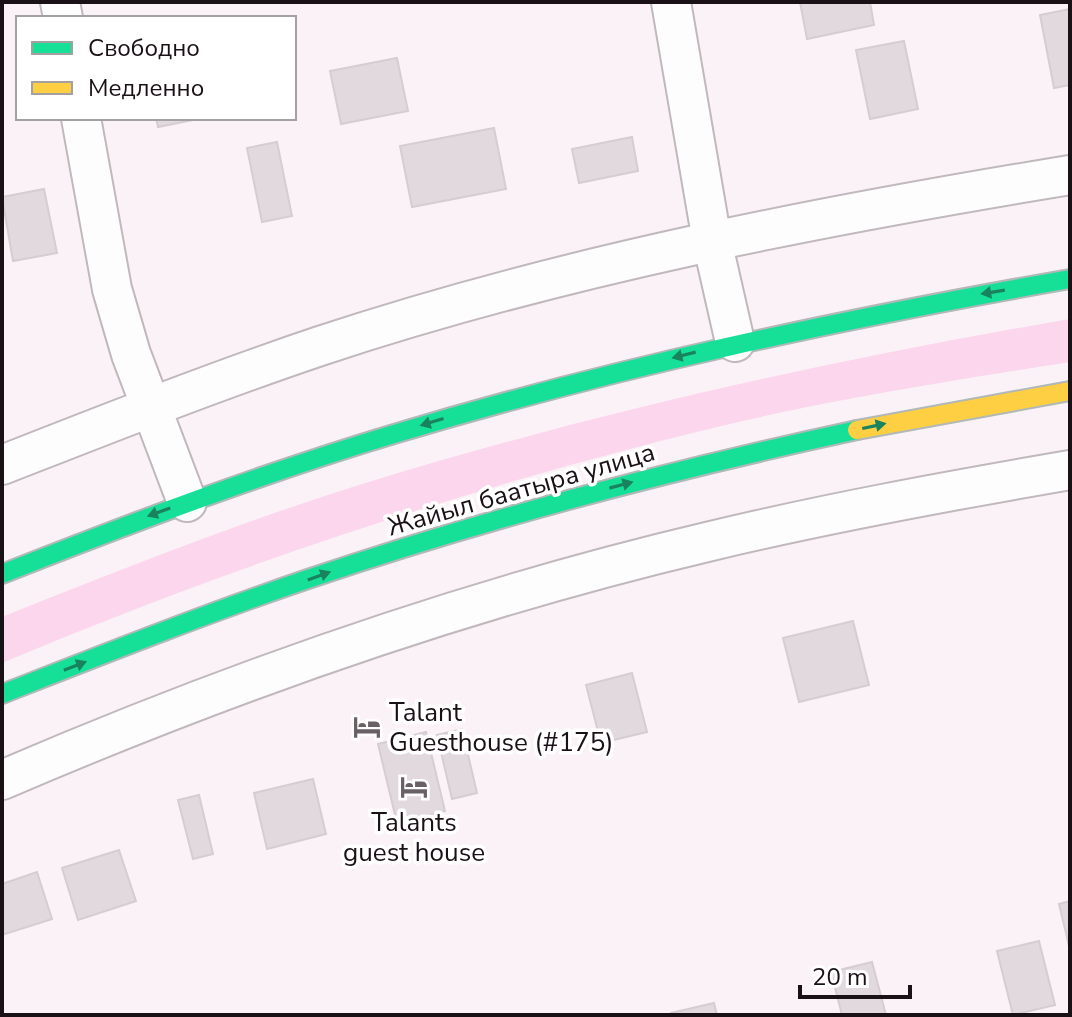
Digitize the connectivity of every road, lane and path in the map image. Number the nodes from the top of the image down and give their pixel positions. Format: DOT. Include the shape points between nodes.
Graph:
graph roads {
  1 [pos="671,2"];
  2 [pos="81,120"];
  3 [pos="1070,175"];
  4 [pos="712,241"];
  5 [pos="1070,279"];
  6 [pos="735,342"];
  7 [pos="1070,391"];
  8 [pos="150,407"];
  9 [pos="2,465"];
  10 [pos="1070,470"];
  11 [pos="187,502"];
  12 [pos="2,574"];
  13 [pos="2,694"];
  14 [pos="2,780"];
  1 -- 4 [label="street"];
  2 -- 8 [label="street" via="112,289"];
  3 -- 4 [label="street"];
  4 -- 6 [label="street"];
  4 -- 8 [label="street" via="321,346"];
  5 -- 6 [label="main road, one-way"];
  6 -- 11 [label="main road, one-way" via="525,394"];
  13 -- 7 [label="main road, Жайыл баатыра улица, one-way" via="352,564 553,503 761,449"];
  8 -- 9 [label="street"];
  8 -- 11 [label="street"];
  10 -- 14 [label="street" via="840,511 515,594 318,657"];
  11 -- 12 [label="main road, one-way"];
}
